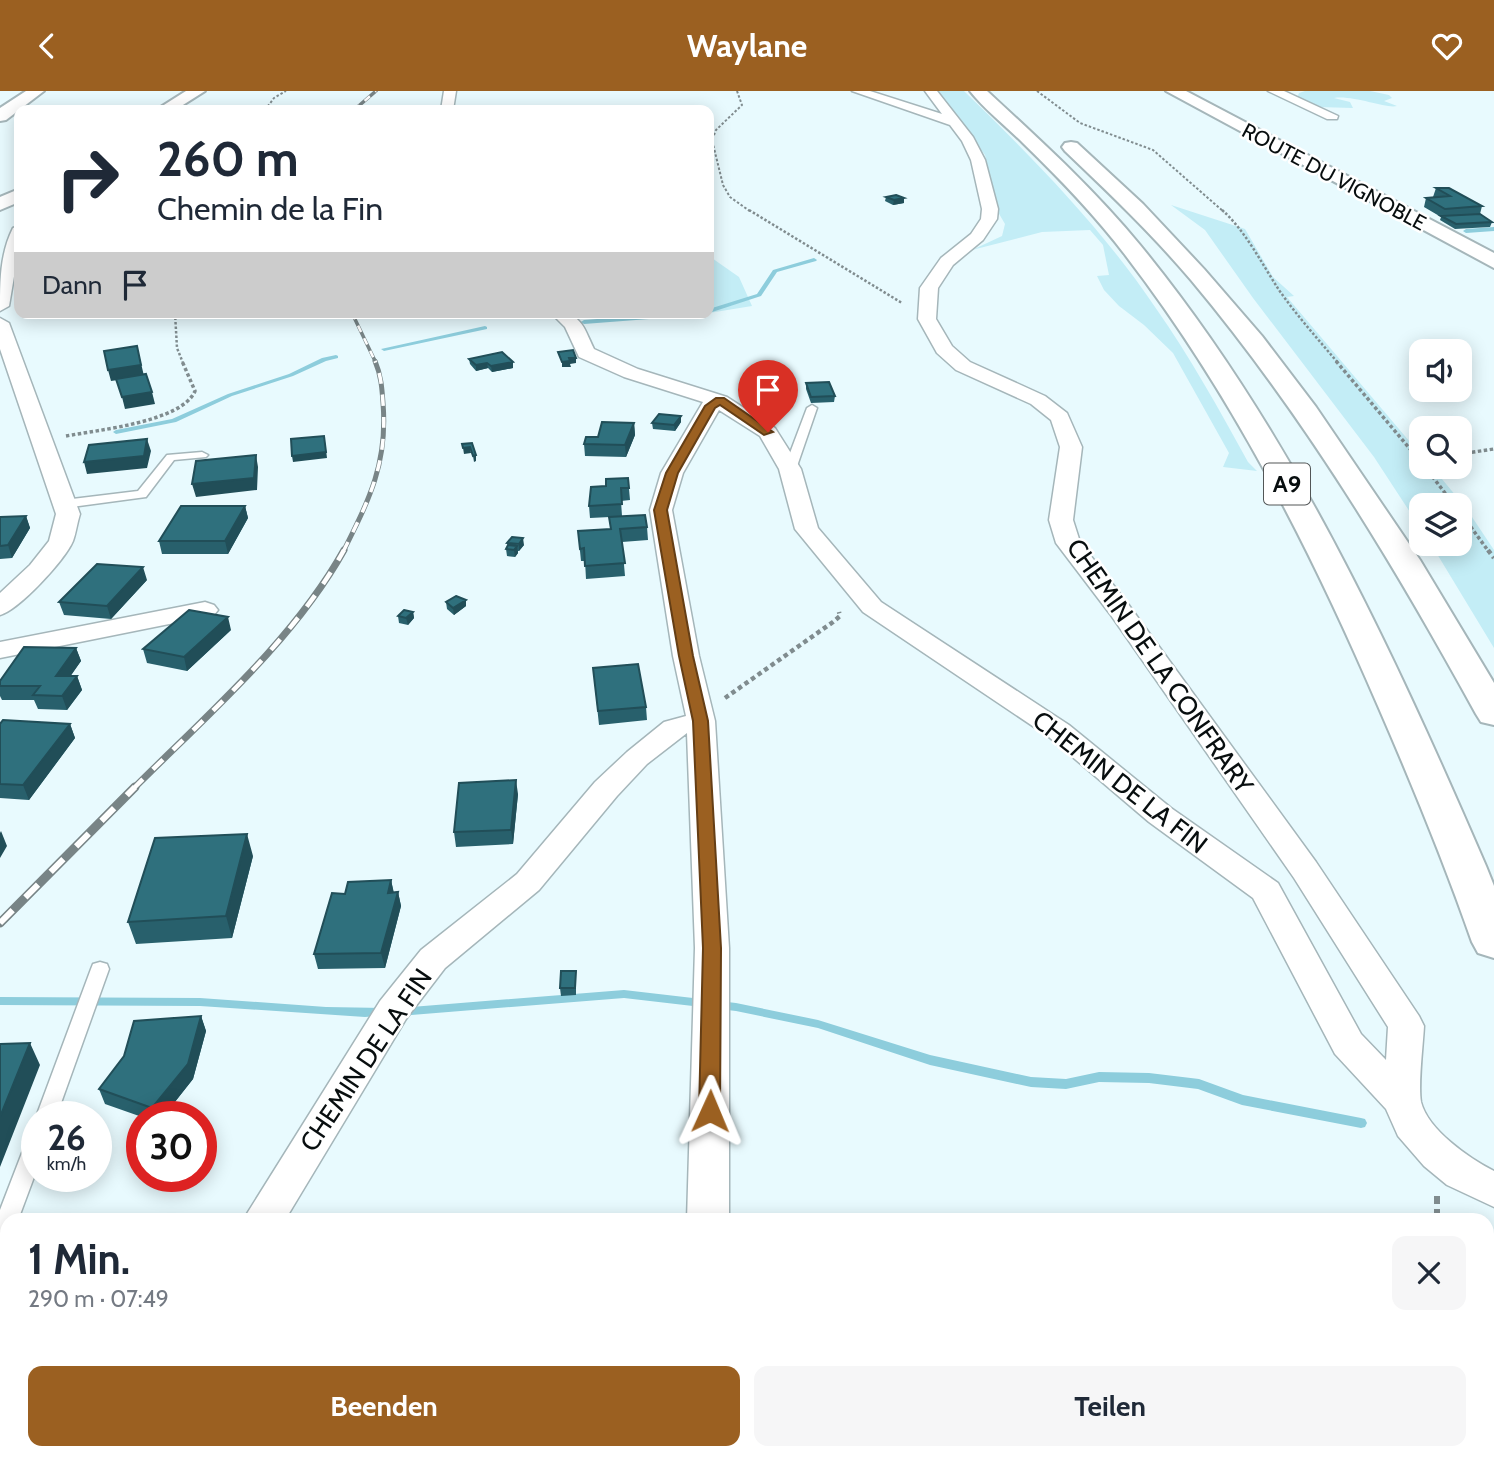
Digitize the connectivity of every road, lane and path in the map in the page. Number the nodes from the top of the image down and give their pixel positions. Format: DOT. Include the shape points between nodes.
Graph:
graph roads {
  1 [pos="36,91"];
  2 [pos="197,91"];
  3 [pos="286,91"];
  4 [pos="737,91"];
  5 [pos="858,91"];
  6 [pos="931,91"];
  7 [pos="978,91"];
  8 [pos="1006,91"];
  9 [pos="1037,91"];
  10 [pos="1174,91"];
  11 [pos="1274,91"];
  12 [pos="16,105"];
  13 [pos="173,105"];
  14 [pos="269,105"];
  15 [pos="1332,117"];
  16 [pos="954,123"];
  17 [pos="714,135"];
  18 [pos="714,148"];
  19 [pos="14,241"];
  20 [pos="1494,262"];
  21 [pos="0,306"];
  22 [pos="926,310"];
  23 [pos="175,319"];
  24 [pos="567,319"];
  25 [pos="0,323"];
  26 [pos="720,401"];
  27 [pos="812,408"];
  28 [pos="41,441"];
  29 [pos="1409,448"];
  30 [pos="1494,449"];
  31 [pos="1472,452"];
  32 [pos="202,455"];
  33 [pos="790,469"];
  34 [pos="1434,479"];
  35 [pos="1445,493"];
  36 [pos="64,504"];
  37 [pos="1472,528"];
  38 [pos="1494,558"];
  39 [pos="838,605"];
  40 [pos="0,607"];
  41 [pos="205,610"];
  42 [pos="0,650"];
  43 [pos="709,712"];
  44 [pos="1494,714"];
  45 [pos="1494,942"];
  46 [pos="100,969"];
  47 [pos="52,1101"];
  48 [pos="1402,1101"];
  49 [pos="21,1183"];
  50 [pos="1494,1190"];
  51 [pos="10,1213"];
  52 [pos="267,1213"];
  53 [pos="708,1213"];
  1 -- 12 [label="main road"];
  2 -- 13 [label="main road"];
  3 -- 14 [label="path"];
  4 -- 17 [label="path" via="742,105"];
  5 -- 16 [label="street"];
  6 -- 16 [label="street"];
  7 -- 45 [label="main road, A9" via="1086,196 1131,249 1185,320 1245,413 1308,521 1354,614 1437,799"];
  8 -- 44 [label="main road, A9" via="1149,221 1270,362 1382,523"];
  9 -- 29 [label="path" via="1080,123 1153,150 1238,224 1291,307"];
  10 -- 20 [label="main road, ROUTE DU VIGNOBLE"];
  11 -- 15 [label="street"];
  16 -- 22 [label="street" via="978,160 989,219 929,288"];
  18 -- 22 [label="path" via="730,197 903,303"];
  19 -- 21 [label="street"];
  22 -- 48 [label="street, CHEMIN DE LA CONFRARY" via="944,349 963,366 1038,400 1060,417 1071,447 1061,520 1068,543 1305,870 1406,1025"];
  23 -- 28 [label="path" via="177,348 195,391 181,408"];
  24 -- 26 [label="street, CHEMIN DE LA FIN" via="586,353 631,373"];
  25 -- 28 [label="street"];
  26 -- 33 [label="street, CHEMIN DE LA FIN" via="768,432"];
  26 -- 43 [label="street" via="711,406 672,473 660,510 686,656"];
  27 -- 33 [label="lane"];
  28 -- 36 [label="street"];
  30 -- 31 [label="path"];
  32 -- 36 [label="lane" via="171,457 142,494"];
  33 -- 48 [label="street, CHEMIN DE LA FIN" via="807,529 872,607 1059,731 1160,815 1266,891 1348,1044"];
  34 -- 35 [label="path"];
  36 -- 40 [label="street" via="68,515 61,542"];
  37 -- 38 [label="path"];
  39 -- 43 [label="path" via="840,616"];
  41 -- 42 [label="street"];
  43 -- 52 [label="street, CHEMIN DE LA FIN" via="674,728 637,758 528,882 433,959 393,1010"];
  43 -- 53 [label="street"];
  46 -- 47 [label="lane"];
  48 -- 50 [label="street, CHEMIN DE LA FIN" via="1412,1125 1438,1155"];
  49 -- 51 [label="lane"];
}
